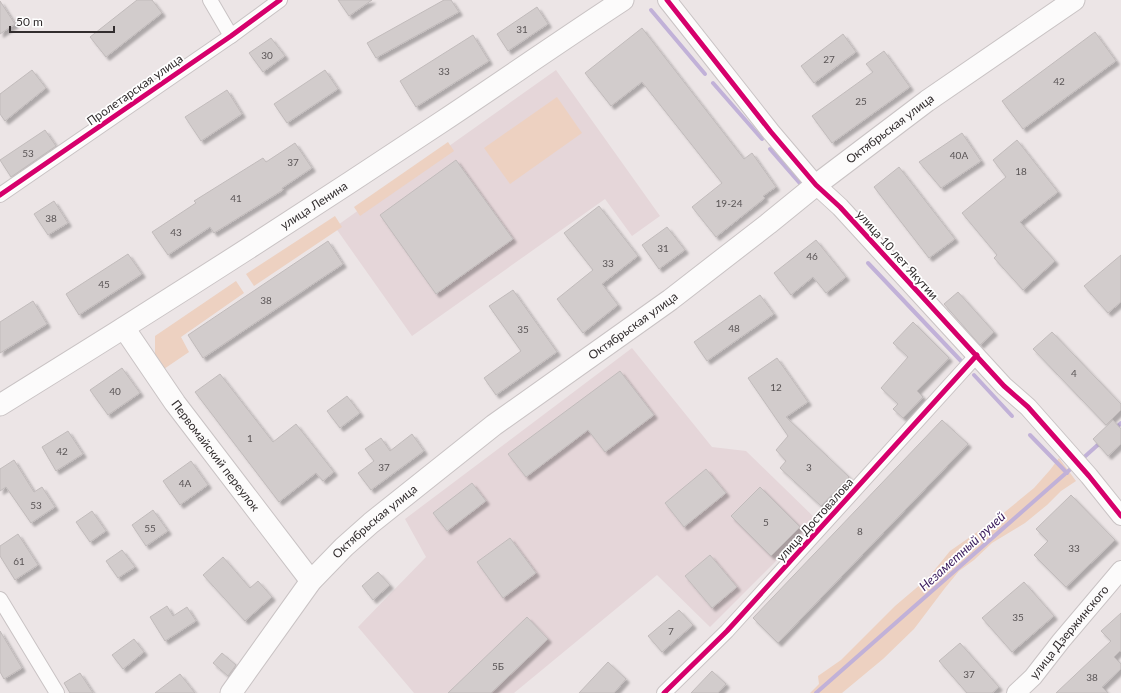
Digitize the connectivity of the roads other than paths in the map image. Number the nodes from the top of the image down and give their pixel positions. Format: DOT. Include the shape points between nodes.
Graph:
graph roads {
  1 [pos="210,0"];
  2 [pos="280,0"];
  3 [pos="623,0"];
  4 [pos="667,0"];
  5 [pos="1074,0"];
  6 [pos="231,36"];
  7 [pos="816,185"];
  8 [pos="0,195"];
  9 [pos="124,328"];
  10 [pos="977,355"];
  11 [pos="0,405"];
  12 [pos="1121,516"];
  13 [pos="1121,570"];
  14 [pos="311,581"];
  15 [pos="0,599"];
  16 [pos="57,693"];
  17 [pos="231,693"];
  18 [pos="664,693"];
  19 [pos="1016,693"];
  1 -- 6 [label="street"];
  2 -- 6 [label="street, Пролетарская улица"];
  3 -- 9 [label="main road, улица Ленина" via="339,190"];
  4 -- 7 [label="street, улица 10 лет Якутии"];
  5 -- 7 [label="main road, Октябрьская улица" via="927,101"];
  6 -- 8 [label="street, Пролетарская улица"];
  7 -- 10 [label="street, улица 10 лет Якутии" via="840,207"];
  7 -- 14 [label="main road, Октябрьская улица" via="670,300 494,425 371,523"];
  9 -- 11 [label="main road, улица Ленина"];
  9 -- 14 [label="main road, Первомайский переулок" via="174,404"];
  10 -- 12 [label="street, улица 10 лет Якутии" via="1004,386 1028,407"];
  10 -- 18 [label="street, улица Достовалова" via="727,631"];
  13 -- 19 [label="street, улица Дзержинского" via="1033,677"];
  14 -- 17 [label="main road, Октябрьская улица"];
  15 -- 16 [label="street"];
}
